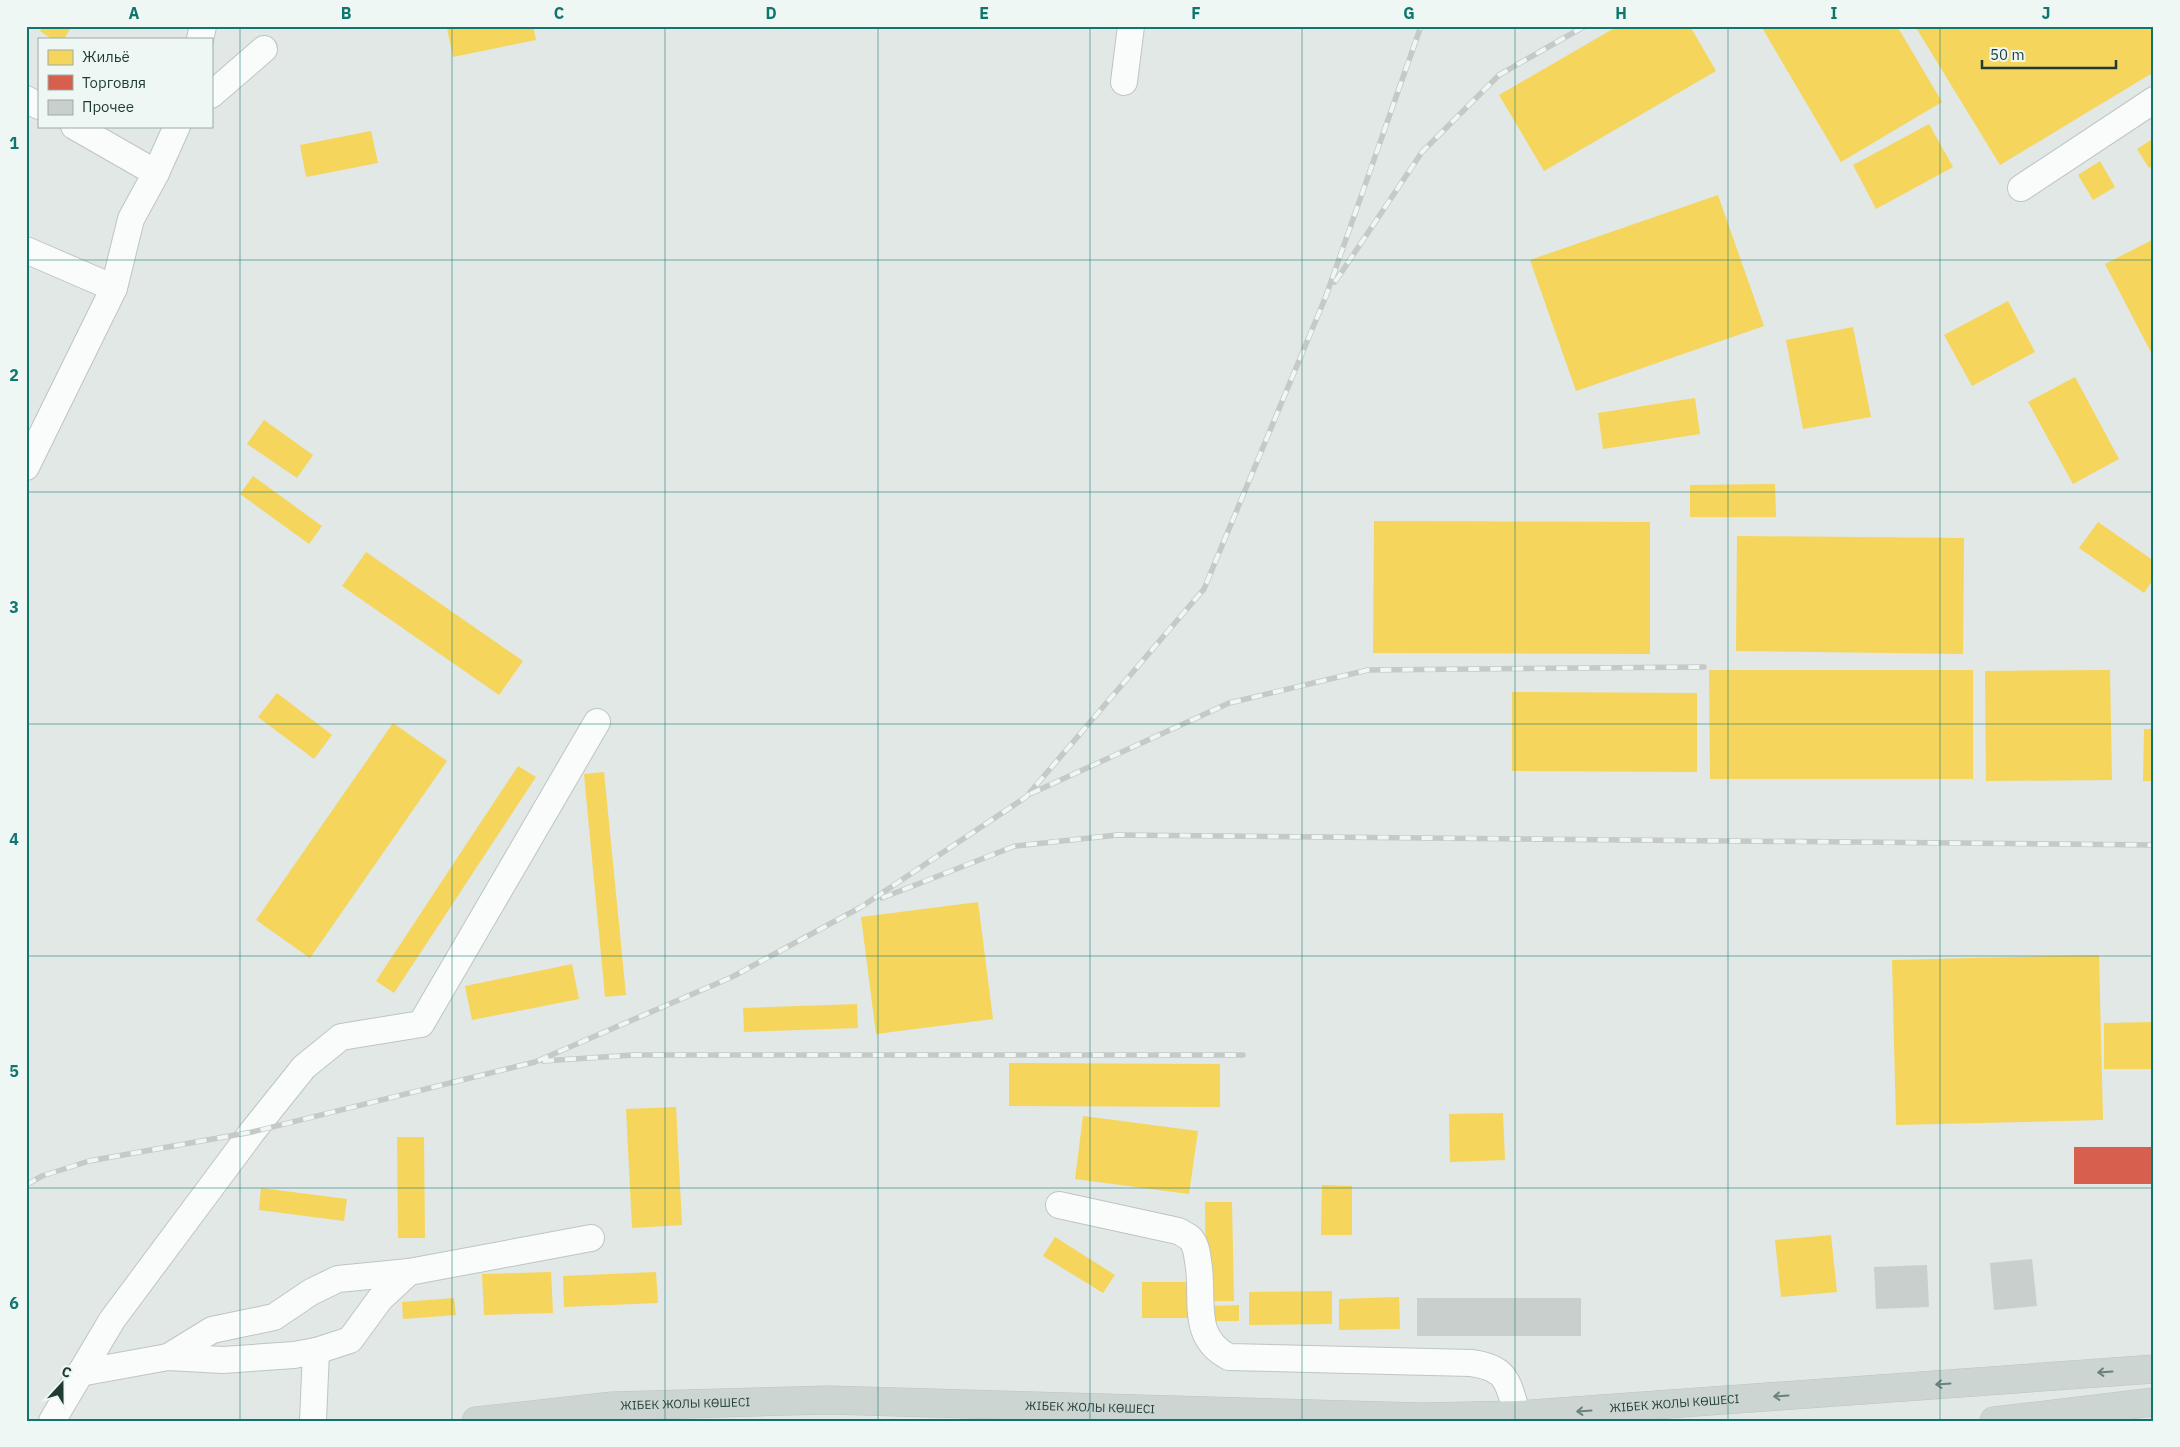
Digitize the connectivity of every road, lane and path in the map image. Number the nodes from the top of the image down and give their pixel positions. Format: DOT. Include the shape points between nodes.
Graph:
graph roads {
  1 [pos="1131,26"];
  2 [pos="264,49"];
  3 [pos="1124,82"];
  4 [pos="212,94"];
  5 [pos="26,99"];
  6 [pos="2154,100"];
  7 [pos="38,105"];
  8 [pos="77,128"];
  9 [pos="176,128"];
  10 [pos="156,173"];
  11 [pos="2021,188"];
  12 [pos="26,250"];
  13 [pos="114,288"];
  14 [pos="26,467"];
  15 [pos="598,722"];
  16 [pos="1059,1205"];
  17 [pos="592,1238"];
  18 [pos="409,1272"];
  19 [pos="316,1351"];
  20 [pos="168,1357"];
  21 [pos="2154,1369"];
  22 [pos="80,1373"];
  23 [pos="2154,1402"];
  24 [pos="1518,1415"];
  25 [pos="52,1421"];
  26 [pos="313,1421"];
  27 [pos="476,1421"];
  28 [pos="1994,1421"];
  1 -- 3 [label="street"];
  2 -- 4 [label="street"];
  5 -- 7 [label="street"];
  6 -- 11 [label="street"];
  8 -- 10 [label="street"];
  9 -- 10 [label="street"];
  10 -- 13 [label="street" via="131,219"];
  12 -- 13 [label="street"];
  13 -- 14 [label="street"];
  15 -- 22 [label="street" via="421,1024 342,1037 304,1067 112,1320"];
  16 -- 24 [label="street" via="1178,1230 1190,1238 1196,1248 1199,1267 1203,1330 1217,1351 1229,1357 1487,1365 1499,1371 1505,1380"];
  17 -- 18 [label="street"];
  18 -- 19 [label="street" via="380,1299 350,1340"];
  18 -- 20 [label="street" via="338,1279 311,1292 274,1317 212,1330"];
  19 -- 20 [label="street" via="223,1360"];
  19 -- 26 [label="street"];
  20 -- 22 [label="street"];
  21 -- 24 [label="main road, ЖІБЕК ЖОЛЫ КӨШЕСІ, one-way"];
  22 -- 25 [label="street"];
  23 -- 28 [label="main road"];
  24 -- 27 [label="main road, ЖІБЕК ЖОЛЫ КӨШЕСІ" via="1420,1417 828,1400 612,1406"];
}
